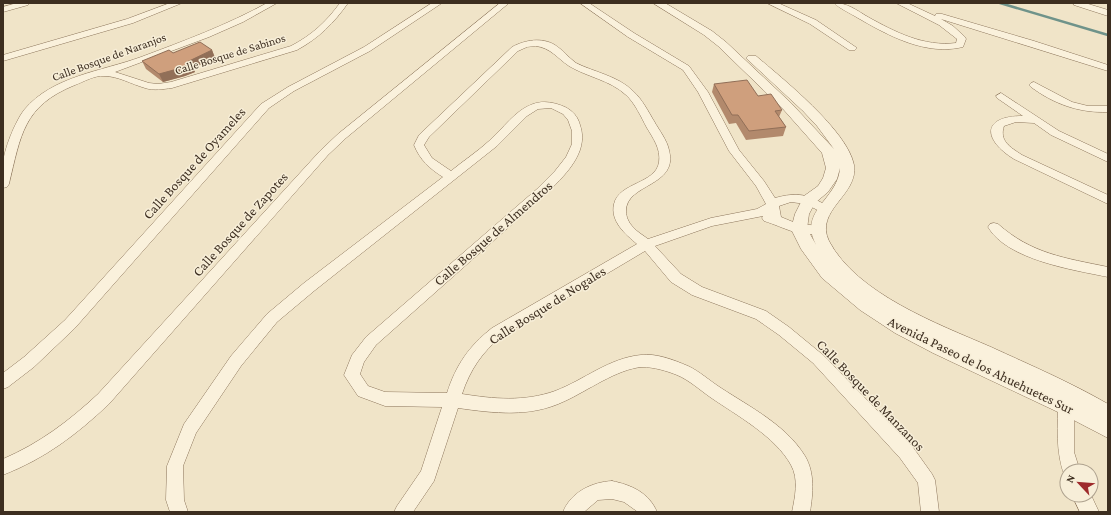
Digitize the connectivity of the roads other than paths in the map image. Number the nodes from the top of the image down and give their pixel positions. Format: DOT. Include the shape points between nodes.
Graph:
graph roads {
  1 [pos="25,3"];
  2 [pos="178,3"];
  3 [pos="273,3"];
  4 [pos="344,3"];
  5 [pos="438,3"];
  6 [pos="505,3"];
  7 [pos="584,3"];
  8 [pos="658,3"];
  9 [pos="672,3"];
  10 [pos="771,3"];
  11 [pos="838,3"];
  12 [pos="900,3"];
  13 [pos="1077,3"];
  14 [pos="911,8"];
  15 [pos="3,10"];
  16 [pos="1108,13"];
  17 [pos="852,48"];
  18 [pos="18,53"];
  19 [pos="3,54"];
  20 [pos="3,58"];
  21 [pos="136,62"];
  22 [pos="1108,68"];
  23 [pos="103,73"];
  24 [pos="131,80"];
  25 [pos="1034,85"];
  26 [pos="1001,96"];
  27 [pos="1108,109"];
  28 [pos="1034,120"];
  29 [pos="1108,158"];
  30 [pos="6,160"];
  31 [pos="452,177"];
  32 [pos="3,184"];
  33 [pos="760,184"];
  34 [pos="785,199"];
  35 [pos="809,200"];
  36 [pos="1108,200"];
  37 [pos="773,206"];
  38 [pos="823,209"];
  39 [pos="740,216"];
  40 [pos="775,219"];
  41 [pos="994,227"];
  42 [pos="799,229"];
  43 [pos="818,229"];
  44 [pos="646,244"];
  45 [pos="1108,272"];
  46 [pos="3,382"];
  47 [pos="1066,398"];
  48 [pos="453,400"];
  49 [pos="1108,414"];
  50 [pos="1108,429"];
  51 [pos="1069,463"];
  52 [pos="3,467"];
  53 [pos="1085,503"];
  54 [pos="179,512"];
  55 [pos="403,512"];
  56 [pos="572,512"];
  57 [pos="648,512"];
  58 [pos="801,512"];
  59 [pos="930,512"];
  60 [pos="1090,512"];
  1 -- 15 [label="street"];
  2 -- 18 [label="street" via="130,21"];
  3 -- 21 [label="street, Calle Bosque de Naranjos" via="240,21"];
  4 -- 24 [label="street, Calle Bosque de Sabinos" via="320,32 285,52 172,85 147,86"];
  5 -- 46 [label="street, Calle Bosque de Oyameles" via="367,49 291,89 265,106 70,324 34,358"];
  6 -- 52 [label="street, Calle Bosque de Zapotes" via="324,153 105,398 62,436 21,461"];
  7 -- 33 [label="street" via="686,68 703,92 734,151"];
  8 -- 35 [label="street" via="722,44 787,106 829,152 833,168 830,179"];
  9 -- 38 [label="street" via="734,42 826,128 843,153 847,171 841,190"];
  10 -- 17 [label="street" via="813,22"];
  11 -- 14 [label="street" via="900,36 919,43 952,47 960,45 962,39 958,33"];
  12 -- 14 [label="street"];
  13 -- 16 [label="street"];
  14 -- 22 [label="street"];
  18 -- 19 [label="street"];
  18 -- 20 [label="street"];
  21 -- 23 [label="street, Calle Bosque de Naranjos"];
  21 -- 24 [label="street"];
  23 -- 24 [label="street, Calle Bosque de Sabinos"];
  23 -- 30 [label="street, Calle Bosque de Naranjos" via="64,86 32,107 23,120"];
  25 -- 27 [label="street" via="1064,103 1098,110"];
  26 -- 28 [label="street"];
  28 -- 29 [label="street" via="1069,141"];
  28 -- 36 [label="street" via="1022,118 999,124 997,139 1004,148 1018,157"];
  30 -- 32 [label="street, Calle Bosque de Naranjos"];
  31 -- 44 [label="street, Calle Bosque de Manzanos" via="434,166 423,154 419,144 424,135 515,49 525,44 544,44 552,47 572,64 617,84 630,93 660,140 665,162 661,171 627,194 620,204 620,216 628,230"];
  31 -- 48 [label="street, Calle Bosque de Almendros" via="493,144 522,114 536,106 552,105 567,112 573,119 577,131 577,144 559,174 371,341 357,360 352,376 363,392 385,399"];
  31 -- 54 [label="street, Calle Bosque de Almendros" via="309,286 272,318 236,361 190,429 175,466 175,500"];
  33 -- 34 [label="street"];
  33 -- 37 [label="street"];
  34 -- 35 [label="street"];
  34 -- 37 [label="street, Calle Bosque de Nogales"];
  35 -- 38 [label="street"];
  35 -- 42 [label="street" via="802,214"];
  37 -- 39 [label="street, Calle Bosque de Nogales" via="759,213"];
  37 -- 40 [label="street"];
  38 -- 43 [label="street" via="818,219"];
  39 -- 40 [label="street, Calle Bosque de Nogales"];
  39 -- 44 [label="street, Calle Bosque de Nogales" via="689,228"];
  40 -- 42 [label="street, Calle Bosque de Nogales"];
  41 -- 45 [label="street" via="1003,237 1036,256"];
  42 -- 43 [label="street, Calle Bosque de Nogales"];
  42 -- 47 [label="street, Avenida Paseo de los Ahuehuetes Sur" via="828,274 850,294 883,317 920,338"];
  43 -- 47 [label="street, Avenida Paseo de los Ahuehuetes Sur" via="822,243 841,269 891,308"];
  44 -- 48 [label="street, Calle Bosque de Nogales" via="497,332 482,344 467,365"];
  44 -- 59 [label="street, Calle Bosque de Manzanos" via="676,278 697,291 761,315 818,359 906,452 926,480"];
  47 -- 49 [label="street, Avenida Paseo de los Ahuehuetes Sur"];
  47 -- 50 [label="street, Avenida Paseo de los Ahuehuetes Sur"];
  47 -- 51 [label="street" via="1066,452"];
  48 -- 55 [label="street, Calle Bosque de Nogales" via="428,475"];
  48 -- 58 [label="street, Calle Bosque de Almendros" via="493,406 526,406 558,397 620,366 642,361 662,363 684,371 784,442 799,462 805,487"];
  53 -- 60 [label="street"];
  56 -- 57 [label="street" via="589,495 610,488 633,496"];
}
